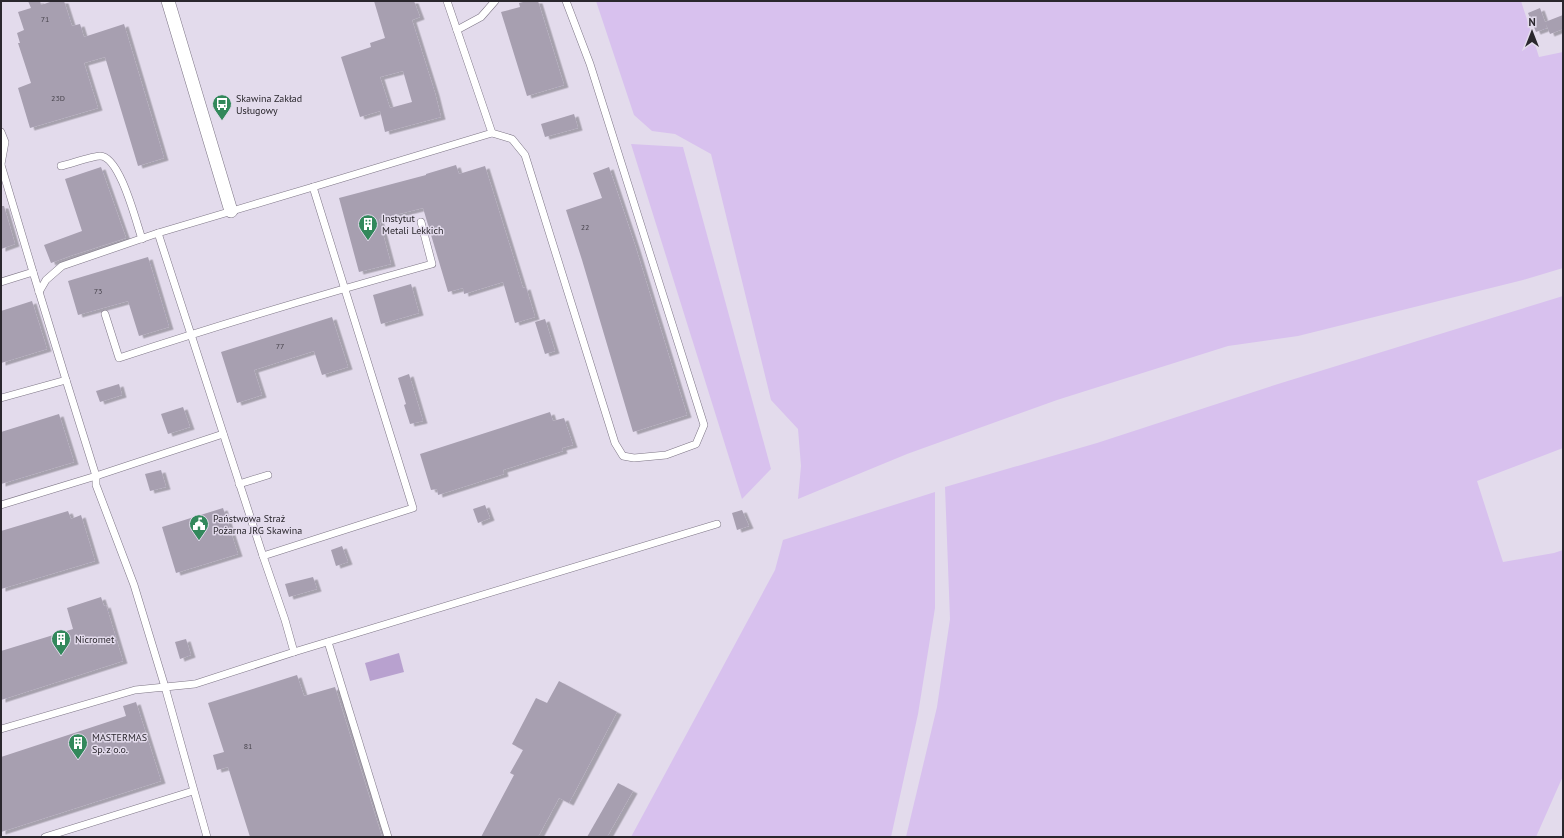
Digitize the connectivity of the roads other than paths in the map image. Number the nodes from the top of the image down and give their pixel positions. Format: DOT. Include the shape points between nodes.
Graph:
graph roads {
  1 [pos="168,1"];
  2 [pos="447,1"];
  3 [pos="495,1"];
  4 [pos="566,1"];
  5 [pos="457,30"];
  6 [pos="1,132"];
  7 [pos="492,133"];
  8 [pos="1,164"];
  9 [pos="61,166"];
  10 [pos="313,187"];
  11 [pos="231,211"];
  12 [pos="421,222"];
  13 [pos="158,234"];
  14 [pos="142,239"];
  15 [pos="33,272"];
  16 [pos="1,282"];
  17 [pos="344,288"];
  18 [pos="39,292"];
  19 [pos="105,314"];
  20 [pos="191,334"];
  21 [pos="66,380"];
  22 [pos="1,398"];
  23 [pos="223,434"];
  24 [pos="268,475"];
  25 [pos="96,476"];
  26 [pos="239,484"];
  27 [pos="1,505"];
  28 [pos="717,524"];
  29 [pos="263,556"];
  30 [pos="328,642"];
  31 [pos="294,652"];
  32 [pos="166,687"];
  33 [pos="1,729"];
  34 [pos="193,791"];
  35 [pos="45,837"];
  36 [pos="207,837"];
  37 [pos="388,837"];
  1 -- 11 [label="street"];
  2 -- 5 [label="lane"];
  3 -- 5 [label="lane" via="481,17"];
  4 -- 7 [label="lane" via="590,64 704,425 696,444 666,455 634,458 623,456 614,443 525,155 512,139"];
  5 -- 7 [label="lane"];
  6 -- 8 [label="lane" via="5,142"];
  7 -- 10 [label="lane"];
  8 -- 15 [label="lane"];
  9 -- 14 [label="lane" via="101,156 110,160 126,191"];
  10 -- 11 [label="lane"];
  10 -- 17 [label="lane"];
  11 -- 13 [label="lane"];
  12 -- 17 [label="lane" via="432,264"];
  13 -- 14 [label="lane"];
  13 -- 20 [label="lane"];
  14 -- 18 [label="lane" via="62,266 46,280"];
  15 -- 16 [label="lane"];
  15 -- 18 [label="lane"];
  17 -- 20 [label="lane"];
  17 -- 29 [label="lane" via="413,508"];
  18 -- 21 [label="lane"];
  19 -- 20 [label="lane" via="119,358"];
  20 -- 23 [label="lane"];
  21 -- 22 [label="lane"];
  21 -- 25 [label="lane"];
  23 -- 25 [label="lane"];
  23 -- 26 [label="lane"];
  24 -- 26 [label="lane"];
  25 -- 27 [label="lane"];
  25 -- 32 [label="lane" via="96,485 134,585"];
  26 -- 29 [label="lane"];
  28 -- 30 [label="lane"];
  29 -- 31 [label="lane"];
  30 -- 31 [label="lane"];
  30 -- 37 [label="lane"];
  31 -- 32 [label="lane" via="195,684"];
  32 -- 33 [label="lane" via="135,690"];
  32 -- 34 [label="lane"];
  34 -- 35 [label="lane"];
  34 -- 36 [label="lane"];
}
